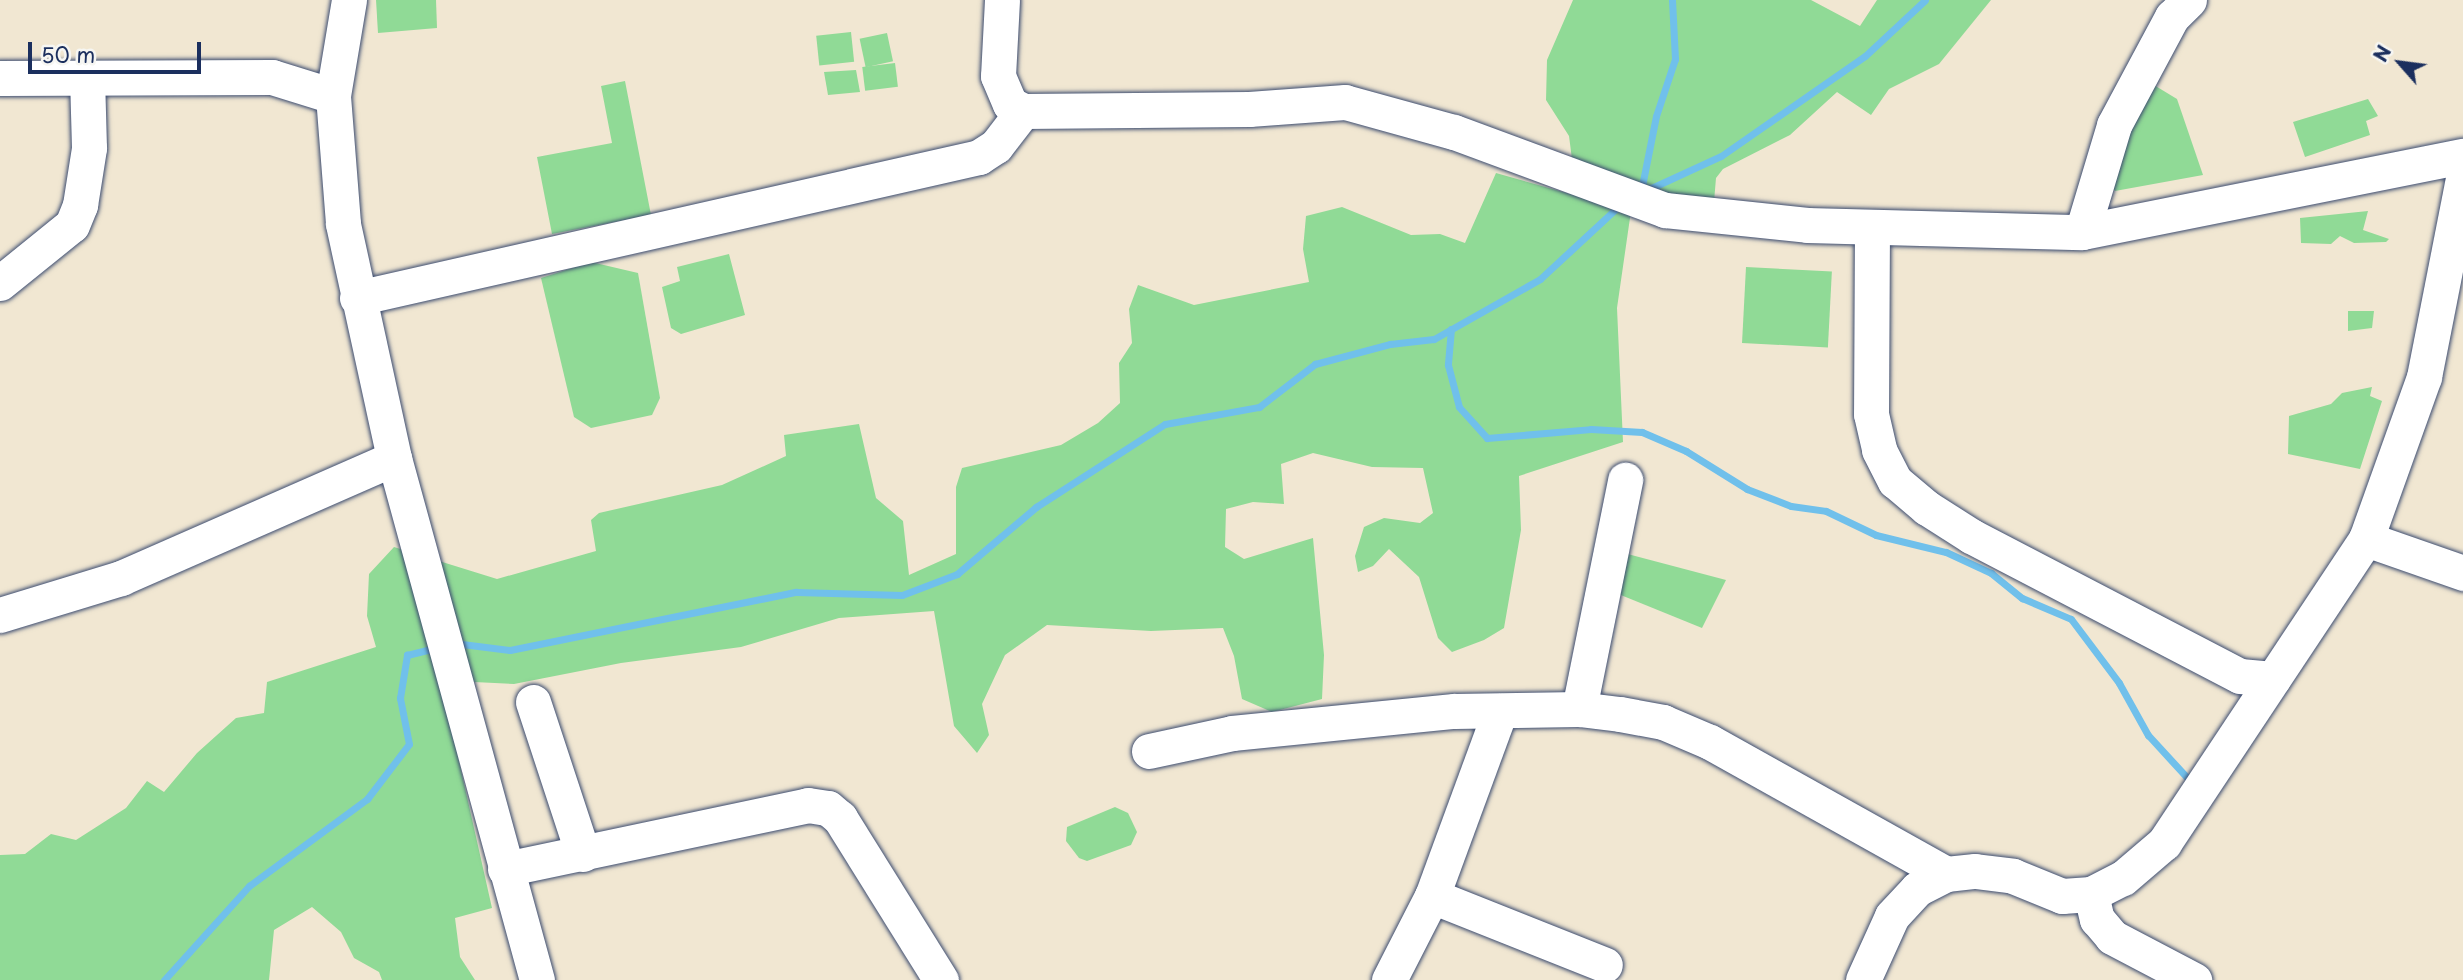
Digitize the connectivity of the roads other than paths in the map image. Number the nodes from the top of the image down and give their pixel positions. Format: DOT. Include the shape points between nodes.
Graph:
graph roads {
  1 [pos="349,0"];
  2 [pos="1002,0"];
  3 [pos="2189,0"];
  4 [pos="0,78"];
  5 [pos="86,78"];
  6 [pos="333,96"];
  7 [pos="1023,111"];
  8 [pos="2463,156"];
  9 [pos="2463,179"];
  10 [pos="1872,227"];
  11 [pos="2082,232"];
  12 [pos="0,284"];
  13 [pos="357,298"];
  14 [pos="394,458"];
  15 [pos="1625,480"];
  16 [pos="2366,539"];
  17 [pos="2463,573"];
  18 [pos="0,615"];
  19 [pos="2273,679"];
  20 [pos="533,702"];
  21 [pos="1579,709"];
  22 [pos="1500,711"];
  23 [pos="1149,751"];
  24 [pos="583,854"];
  25 [pos="505,869"];
  26 [pos="1947,874"];
  27 [pos="2091,894"];
  28 [pos="1432,896"];
  29 [pos="1605,965"];
  30 [pos="537,980"];
  31 [pos="941,980"];
  32 [pos="1389,980"];
  33 [pos="1863,980"];
  34 [pos="2194,980"];
  1 -- 6 [label="street"];
  2 -- 7 [label="street" via="998,76 1010,104"];
  3 -- 11 [label="street" via="2172,17 2114,125"];
  4 -- 5 [label="street"];
  5 -- 6 [label="street" via="272,77"];
  5 -- 12 [label="street" via="89,148 80,205 72,225"];
  6 -- 13 [label="street" via="343,224"];
  7 -- 10 [label="street" via="1249,109 1345,102 1454,132 1665,209"];
  7 -- 13 [label="street" via="996,146 979,157"];
  8 -- 11 [label="street"];
  9 -- 16 [label="street" via="2424,377"];
  10 -- 11 [label="street"];
  10 -- 19 [label="street" via="1871,414 1879,450 1895,481 1970,536 2241,676"];
  13 -- 14 [label="street" via="376,362"];
  14 -- 18 [label="street" via="121,578"];
  14 -- 25 [label="street"];
  15 -- 21 [label="street"];
  16 -- 17 [label="street"];
  16 -- 19 [label="street"];
  19 -- 27 [label="street" via="2164,844 2123,878"];
  20 -- 24 [label="street"];
  21 -- 22 [label="street"];
  21 -- 26 [label="street" via="1663,722 1710,742"];
  22 -- 23 [label="street" via="1454,711 1232,733"];
  22 -- 28 [label="street"];
  24 -- 25 [label="street"];
  24 -- 31 [label="street" via="808,805 828,808 840,818"];
  25 -- 30 [label="street"];
  26 -- 27 [label="street" via="1975,871 2013,876 2063,896"];
  26 -- 33 [label="street" via="1917,889 1892,916"];
  27 -- 34 [label="street" via="2097,919 2112,937"];
  28 -- 29 [label="street"];
  28 -- 32 [label="street"];
}
